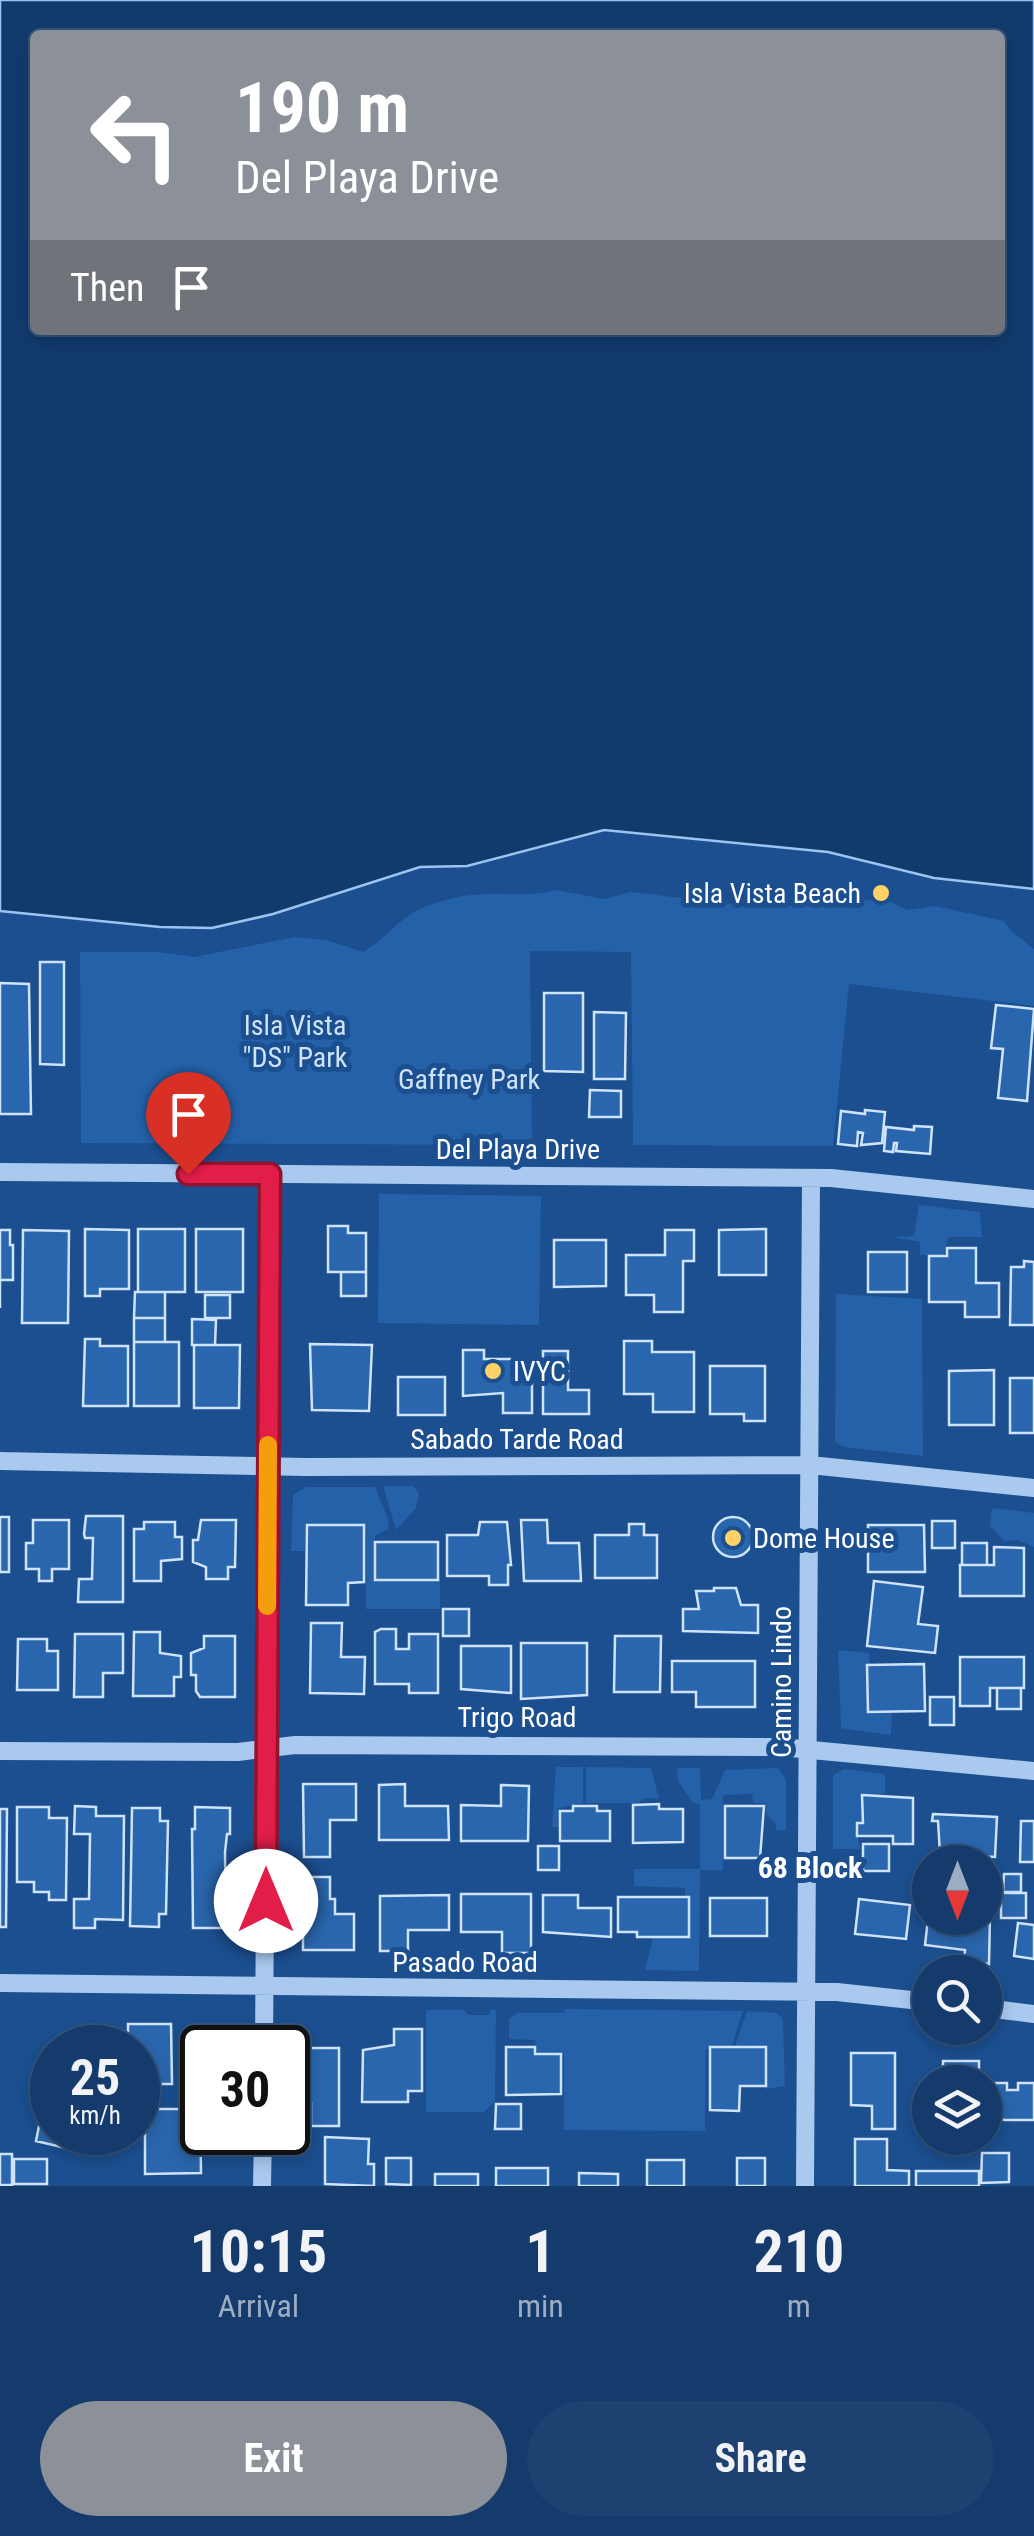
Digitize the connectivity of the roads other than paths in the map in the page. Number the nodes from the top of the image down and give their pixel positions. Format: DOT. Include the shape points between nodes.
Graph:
graph roads {
  1 [pos="0,1172"];
  2 [pos="270,1174"];
  3 [pos="811,1178"];
  4 [pos="1034,1198"];
  5 [pos="0,1461"];
  6 [pos="810,1464"];
  7 [pos="268,1465"];
  8 [pos="1034,1488"];
  9 [pos="808,1748"];
  10 [pos="266,1749"];
  11 [pos="0,1751"];
  12 [pos="1034,1771"];
  13 [pos="0,1983"];
  14 [pos="266,1986"];
  15 [pos="806,1992"];
  16 [pos="912,2001"];
  17 [pos="1002,2010"];
  18 [pos="1034,2014"];
  19 [pos="265,2025"];
  20 [pos="262,2155"];
  21 [pos="262,2186"];
  22 [pos="805,2186"];
  1 -- 2 [label="street, Del Playa Drive"];
  2 -- 3 [label="street, Del Playa Drive"];
  2 -- 7 [label="street"];
  3 -- 4 [label="street, Del Playa Drive"];
  3 -- 6 [label="street, Camino Lindo"];
  5 -- 7 [label="street, Sabado Tarde Road"];
  6 -- 7 [label="street, Sabado Tarde Road"];
  6 -- 8 [label="street, Sabado Tarde Road"];
  6 -- 9 [label="street, Camino Lindo"];
  7 -- 10 [label="street"];
  9 -- 10 [label="street, Trigo Road"];
  9 -- 12 [label="street, Trigo Road"];
  9 -- 15 [label="street, Camino Lindo"];
  10 -- 11 [label="street, Trigo Road"];
  10 -- 14 [label="street"];
  13 -- 14 [label="street, Pasado Road"];
  14 -- 15 [label="street, Pasado Road"];
  14 -- 19 [label="street"];
  15 -- 16 [label="street, Pasado Road"];
  15 -- 22 [label="street, Camino Lindo"];
  17 -- 18 [label="street"];
  20 -- 21 [label="street"];
}
